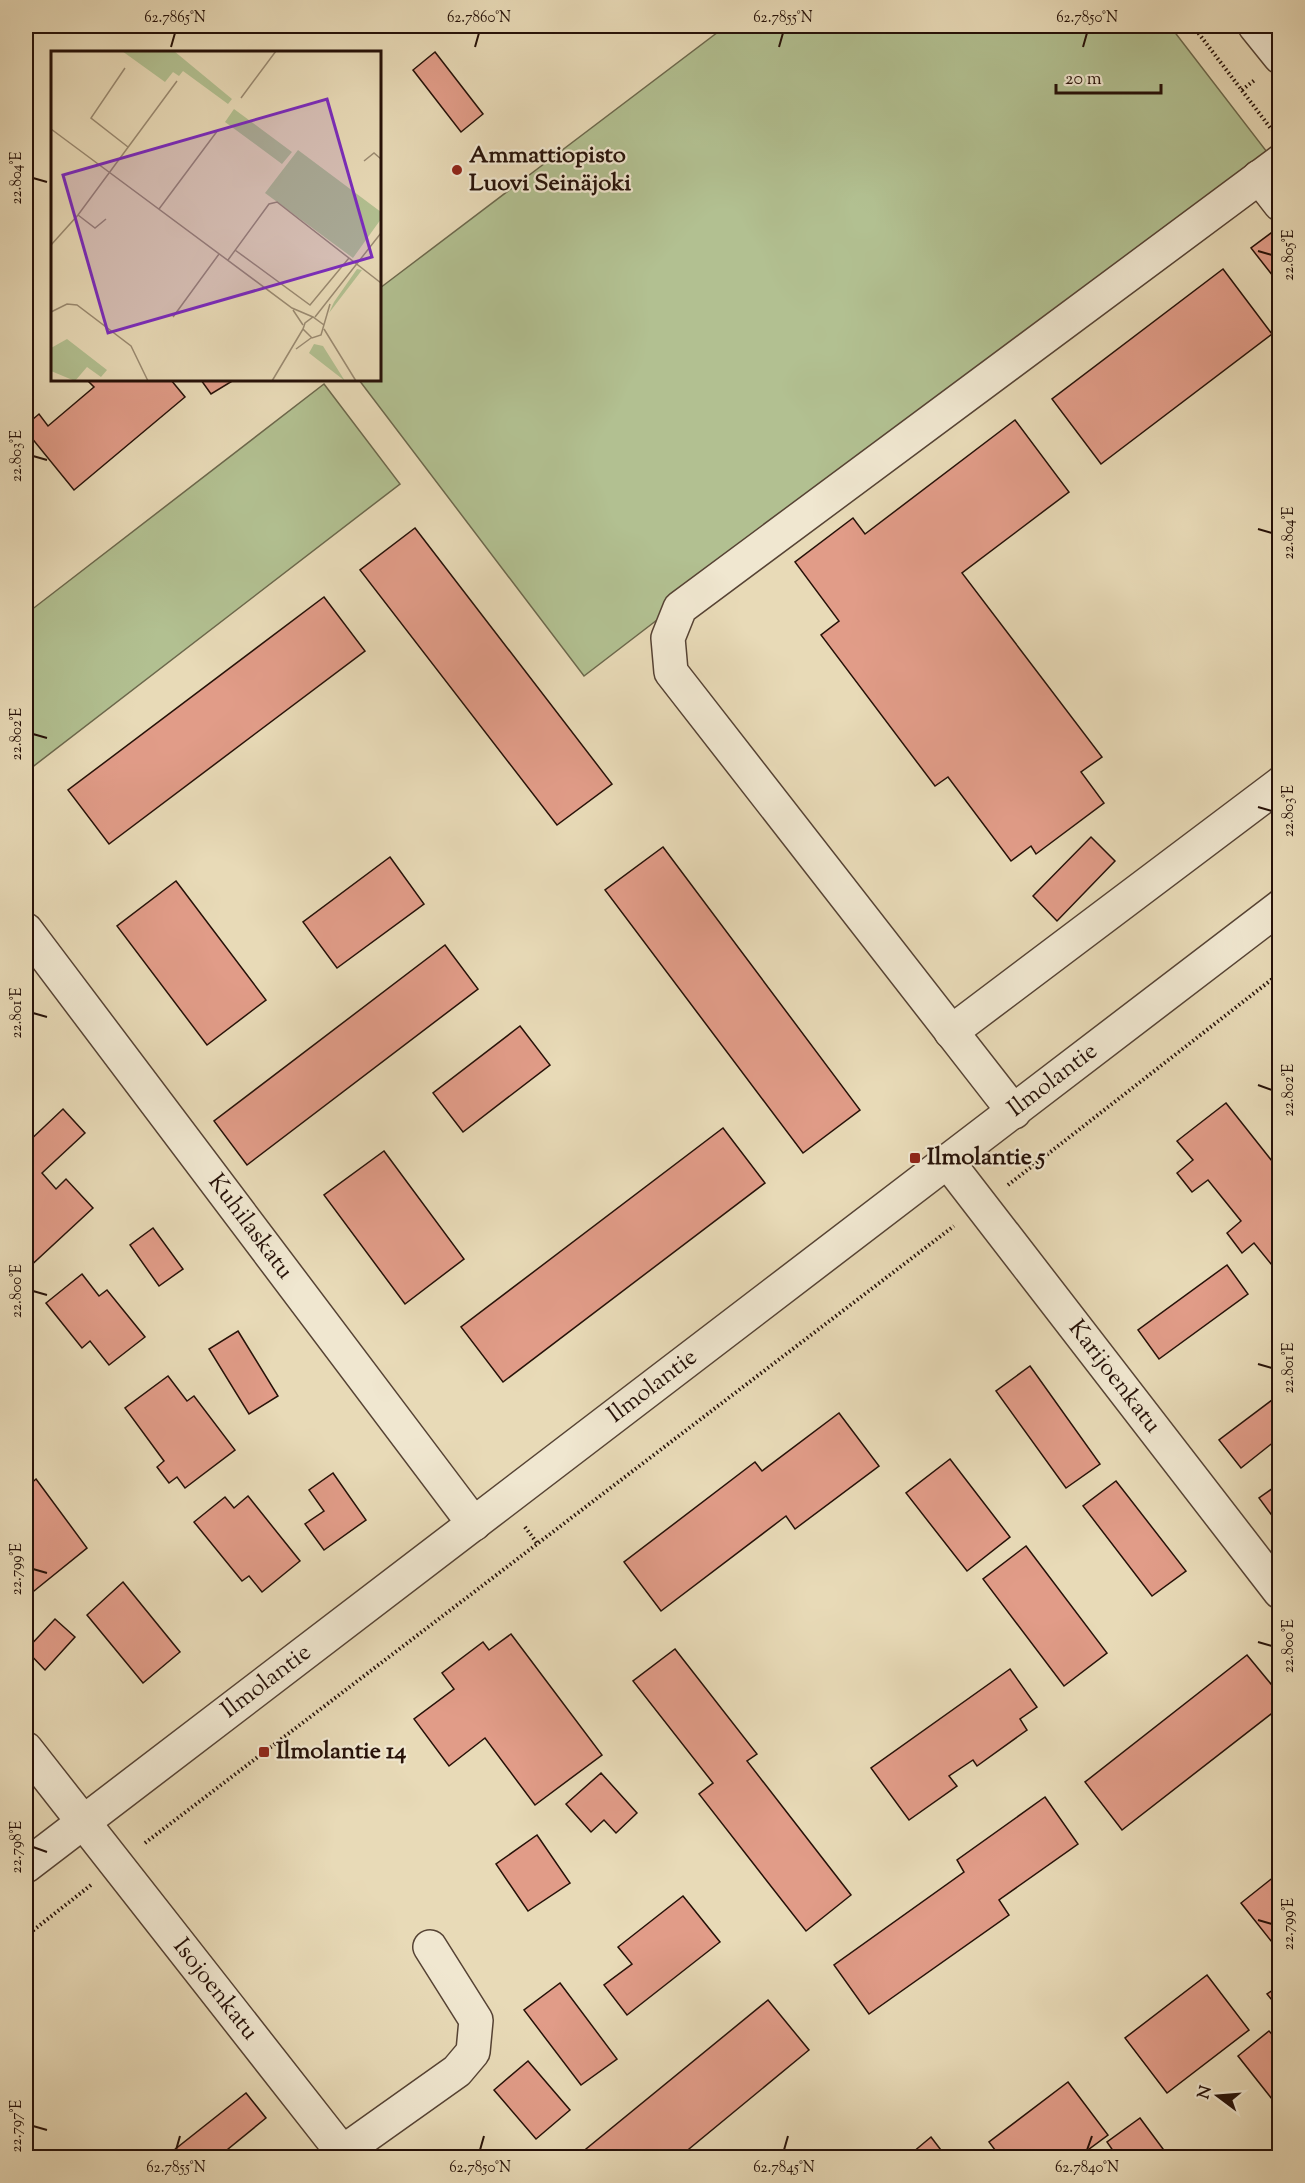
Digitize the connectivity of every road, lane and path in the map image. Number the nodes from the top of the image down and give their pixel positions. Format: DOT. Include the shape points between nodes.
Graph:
graph roads {
  1 [pos="1192,26"];
  2 [pos="1255,26"];
  3 [pos="1280,57"];
  4 [pos="1270,157"];
  5 [pos="1280,204"];
  6 [pos="1280,784"];
  7 [pos="1280,907"];
  8 [pos="26,930"];
  9 [pos="1280,973"];
  10 [pos="951,1032"];
  11 [pos="1014,1112"];
  12 [pos="947,1161"];
  13 [pos="981,1206"];
  14 [pos="474,1524"];
  15 [pos="1280,1592"];
  16 [pos="26,1749"];
  17 [pos="82,1823"];
  18 [pos="116,1865"];
  19 [pos="26,1866"];
  20 [pos="26,1936"];
  21 [pos="430,1947"];
  22 [pos="345,2155"];
  1 -- 4 [label="path"];
  2 -- 3 [label="street"];
  4 -- 5 [label="street"];
  4 -- 10 [label="street" via="680,608 668,638 671,672"];
  6 -- 10 [label="street"];
  7 -- 11 [label="street, Ilmolantie"];
  8 -- 14 [label="street, Kuhilaskatu"];
  9 -- 13 [label="path"];
  10 -- 11 [label="street"];
  11 -- 12 [label="street, Ilmolantie"];
  12 -- 13 [label="street, Karijoenkatu"];
  12 -- 14 [label="street, Ilmolantie"];
  13 -- 15 [label="street, Karijoenkatu"];
  13 -- 18 [label="path"];
  14 -- 17 [label="street, Ilmolantie"];
  16 -- 17 [label="street, Isojoenkatu"];
  17 -- 18 [label="street, Isojoenkatu"];
  17 -- 19 [label="street, Ilmolantie"];
  18 -- 20 [label="path"];
  18 -- 22 [label="street, Isojoenkatu"];
  21 -- 22 [label="street" via="476,2020 473,2052 457,2072"];
}
